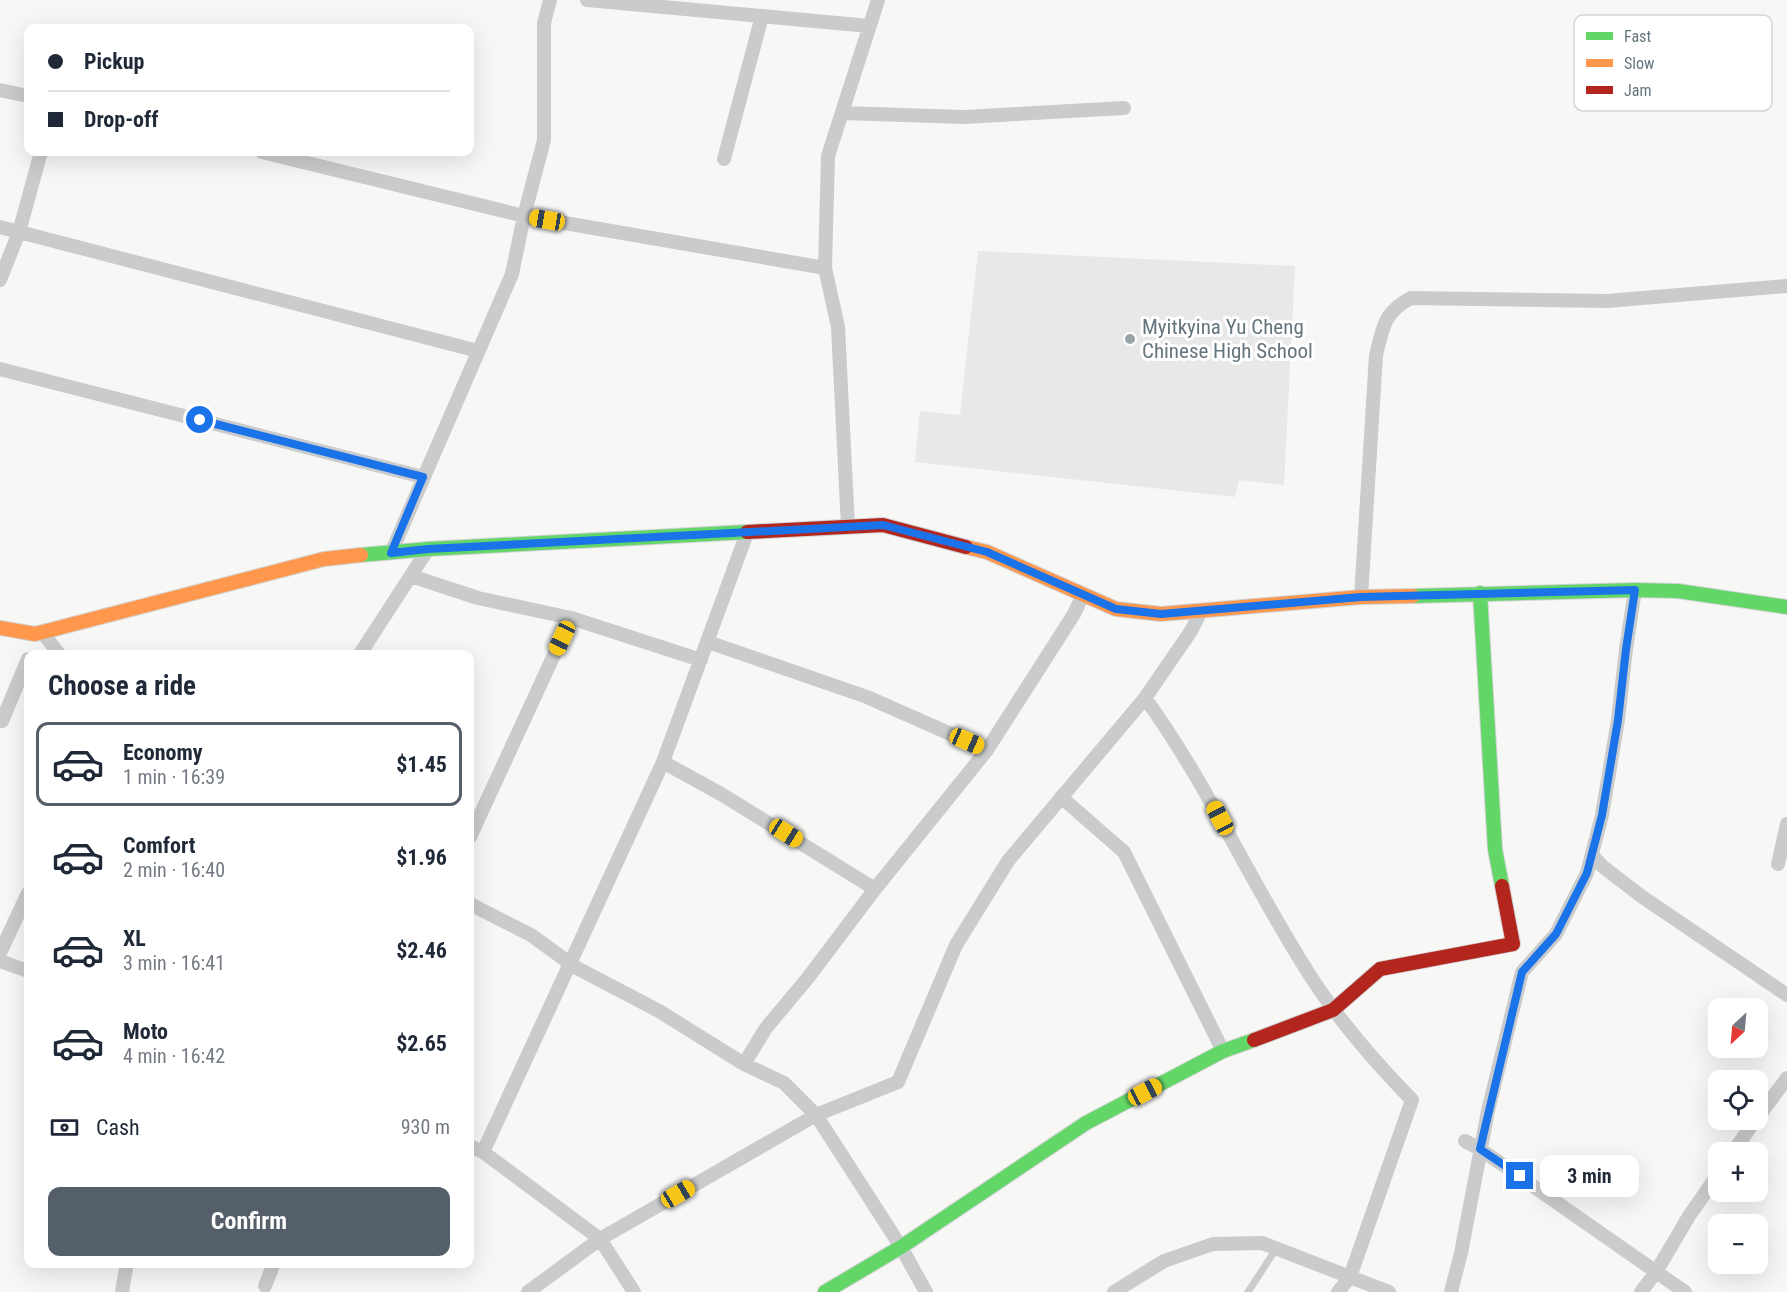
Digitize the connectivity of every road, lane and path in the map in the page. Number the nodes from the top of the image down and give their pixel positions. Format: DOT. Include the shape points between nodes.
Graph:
graph roads {
  1 [pos="550,0"];
  2 [pos="587,0"];
  3 [pos="878,0"];
  4 [pos="762,16"];
  5 [pos="869,26"];
  6 [pos="0,90"];
  7 [pos="24,95"];
  8 [pos="1124,108"];
  9 [pos="843,113"];
  10 [pos="40,156"];
  11 [pos="278,156"];
  12 [pos="724,159"];
  13 [pos="524,216"];
  14 [pos="0,227"];
  15 [pos="19,232"];
  16 [pos="825,268"];
  17 [pos="0,280"];
  18 [pos="1787,286"];
  19 [pos="478,351"];
  20 [pos="0,369"];
  21 [pos="423,477"];
  22 [pos="848,527"];
  23 [pos="747,533"];
  24 [pos="428,549"];
  25 [pos="391,553"];
  26 [pos="411,576"];
  27 [pos="1635,590"];
  28 [pos="1480,593"];
  29 [pos="1083,595"];
  30 [pos="1361,597"];
  31 [pos="1787,608"];
  32 [pos="1201,611"];
  33 [pos="571,618"];
  34 [pos="0,628"];
  35 [pos="39,633"];
  36 [pos="708,642"];
  37 [pos="33,650"];
  38 [pos="55,650"];
  39 [pos="363,650"];
  40 [pos="701,660"];
  41 [pos="24,669"];
  42 [pos="1145,698"];
  43 [pos="2,721"];
  44 [pos="987,750"];
  45 [pos="663,762"];
  46 [pos="1061,797"];
  47 [pos="1787,824"];
  48 [pos="474,828"];
  49 [pos="1592,855"];
  50 [pos="1778,864"];
  51 [pos="875,889"];
  52 [pos="24,901"];
  53 [pos="474,905"];
  54 [pos="0,952"];
  55 [pos="0,961"];
  56 [pos="571,964"];
  57 [pos="24,970"];
  58 [pos="1787,995"];
  59 [pos="1333,1010"];
  60 [pos="1223,1051"];
  61 [pos="744,1064"];
  62 [pos="1787,1078"];
  63 [pos="1768,1103"];
  64 [pos="816,1115"];
  65 [pos="1465,1142"];
  66 [pos="474,1148"];
  67 [pos="1480,1149"];
  68 [pos="483,1152"];
  69 [pos="1708,1189"];
  70 [pos="600,1239"];
  71 [pos="901,1246"];
  72 [pos="1276,1249"];
  73 [pos="126,1268"];
  74 [pos="272,1268"];
  75 [pos="1656,1272"];
  76 [pos="1350,1277"];
  77 [pos="265,1287"];
  78 [pos="122,1292"];
  79 [pos="528,1292"];
  80 [pos="634,1292"];
  81 [pos="825,1292"];
  82 [pos="926,1292"];
  83 [pos="1114,1292"];
  84 [pos="1248,1292"];
  85 [pos="1338,1292"];
  86 [pos="1389,1292"];
  87 [pos="1451,1292"];
  88 [pos="1641,1292"];
  89 [pos="1685,1292"];
  1 -- 13 [label="street" via="544,23 544,140"];
  2 -- 4 [label="street"];
  3 -- 5 [label="street"];
  4 -- 5 [label="street"];
  4 -- 12 [label="street"];
  5 -- 9 [label="street"];
  6 -- 7 [label="street"];
  8 -- 9 [label="street" via="964,117"];
  9 -- 16 [label="street" via="828,156"];
  10 -- 15 [label="street"];
  11 -- 13 [label="street"];
  13 -- 16 [label="street"];
  13 -- 19 [label="street" via="512,274"];
  14 -- 15 [label="street"];
  15 -- 17 [label="street"];
  15 -- 19 [label="street"];
  16 -- 22 [label="street" via="838,327"];
  18 -- 30 [label="street" via="1607,301 1412,298 1395,306 1383,327 1376,355"];
  19 -- 21 [label="street"];
  20 -- 21 [label="street"];
  21 -- 25 [label="street"];
  22 -- 23 [label="street"];
  22 -- 29 [label="street" via="883,525 987,552"];
  23 -- 24 [label="street"];
  23 -- 36 [label="street"];
  24 -- 25 [label="street"];
  24 -- 26 [label="street"];
  25 -- 35 [label="street" via="324,559"];
  26 -- 33 [label="street" via="478,598"];
  26 -- 39 [label="street"];
  27 -- 28 [label="street"];
  27 -- 31 [label="street" via="1678,591"];
  27 -- 49 [label="street" via="1618,720"];
  28 -- 30 [label="street"];
  28 -- 59 [label="street" via="1495,849 1513,944 1380,969"];
  29 -- 32 [label="street" via="1116,609 1161,614"];
  29 -- 44 [label="street"];
  30 -- 32 [label="street"];
  32 -- 42 [label="street"];
  33 -- 40 [label="street"];
  33 -- 48 [label="street"];
  34 -- 35 [label="street"];
  35 -- 37 [label="street"];
  35 -- 38 [label="street"];
  36 -- 40 [label="street"];
  36 -- 44 [label="street" via="867,697"];
  40 -- 45 [label="street"];
  41 -- 43 [label="street"];
  42 -- 46 [label="street"];
  42 -- 59 [label="street" via="1173,737 1285,936"];
  44 -- 51 [label="street"];
  45 -- 51 [label="street"];
  45 -- 56 [label="street"];
  46 -- 60 [label="street" via="1124,852"];
  46 -- 64 [label="street" via="1008,861 956,945 898,1082"];
  47 -- 50 [label="street"];
  49 -- 58 [label="street" via="1641,896"];
  49 -- 67 [label="street" via="1556,934 1522,972"];
  51 -- 61 [label="street" via="766,1028"];
  52 -- 54 [label="street"];
  53 -- 56 [label="street" via="531,935"];
  55 -- 57 [label="street"];
  56 -- 61 [label="street" via="659,1011"];
  56 -- 68 [label="street"];
  59 -- 60 [label="street"];
  59 -- 76 [label="street" via="1412,1100"];
  60 -- 71 [label="street" via="1086,1123"];
  61 -- 64 [label="street" via="784,1083"];
  62 -- 63 [label="street"];
  64 -- 70 [label="street"];
  64 -- 71 [label="street"];
  65 -- 67 [label="street"];
  66 -- 68 [label="street"];
  67 -- 75 [label="street"];
  67 -- 87 [label="street"];
  68 -- 70 [label="street"];
  69 -- 75 [label="street"];
  70 -- 79 [label="street"];
  70 -- 80 [label="street"];
  71 -- 81 [label="street"];
  71 -- 82 [label="street"];
  72 -- 76 [label="street"];
  72 -- 83 [label="street" via="1262,1243 1213,1244 1164,1261"];
  72 -- 84 [label="lane"];
  73 -- 78 [label="street"];
  74 -- 77 [label="street"];
  75 -- 88 [label="street"];
  75 -- 89 [label="street"];
  76 -- 85 [label="street"];
  76 -- 86 [label="street"];
}
